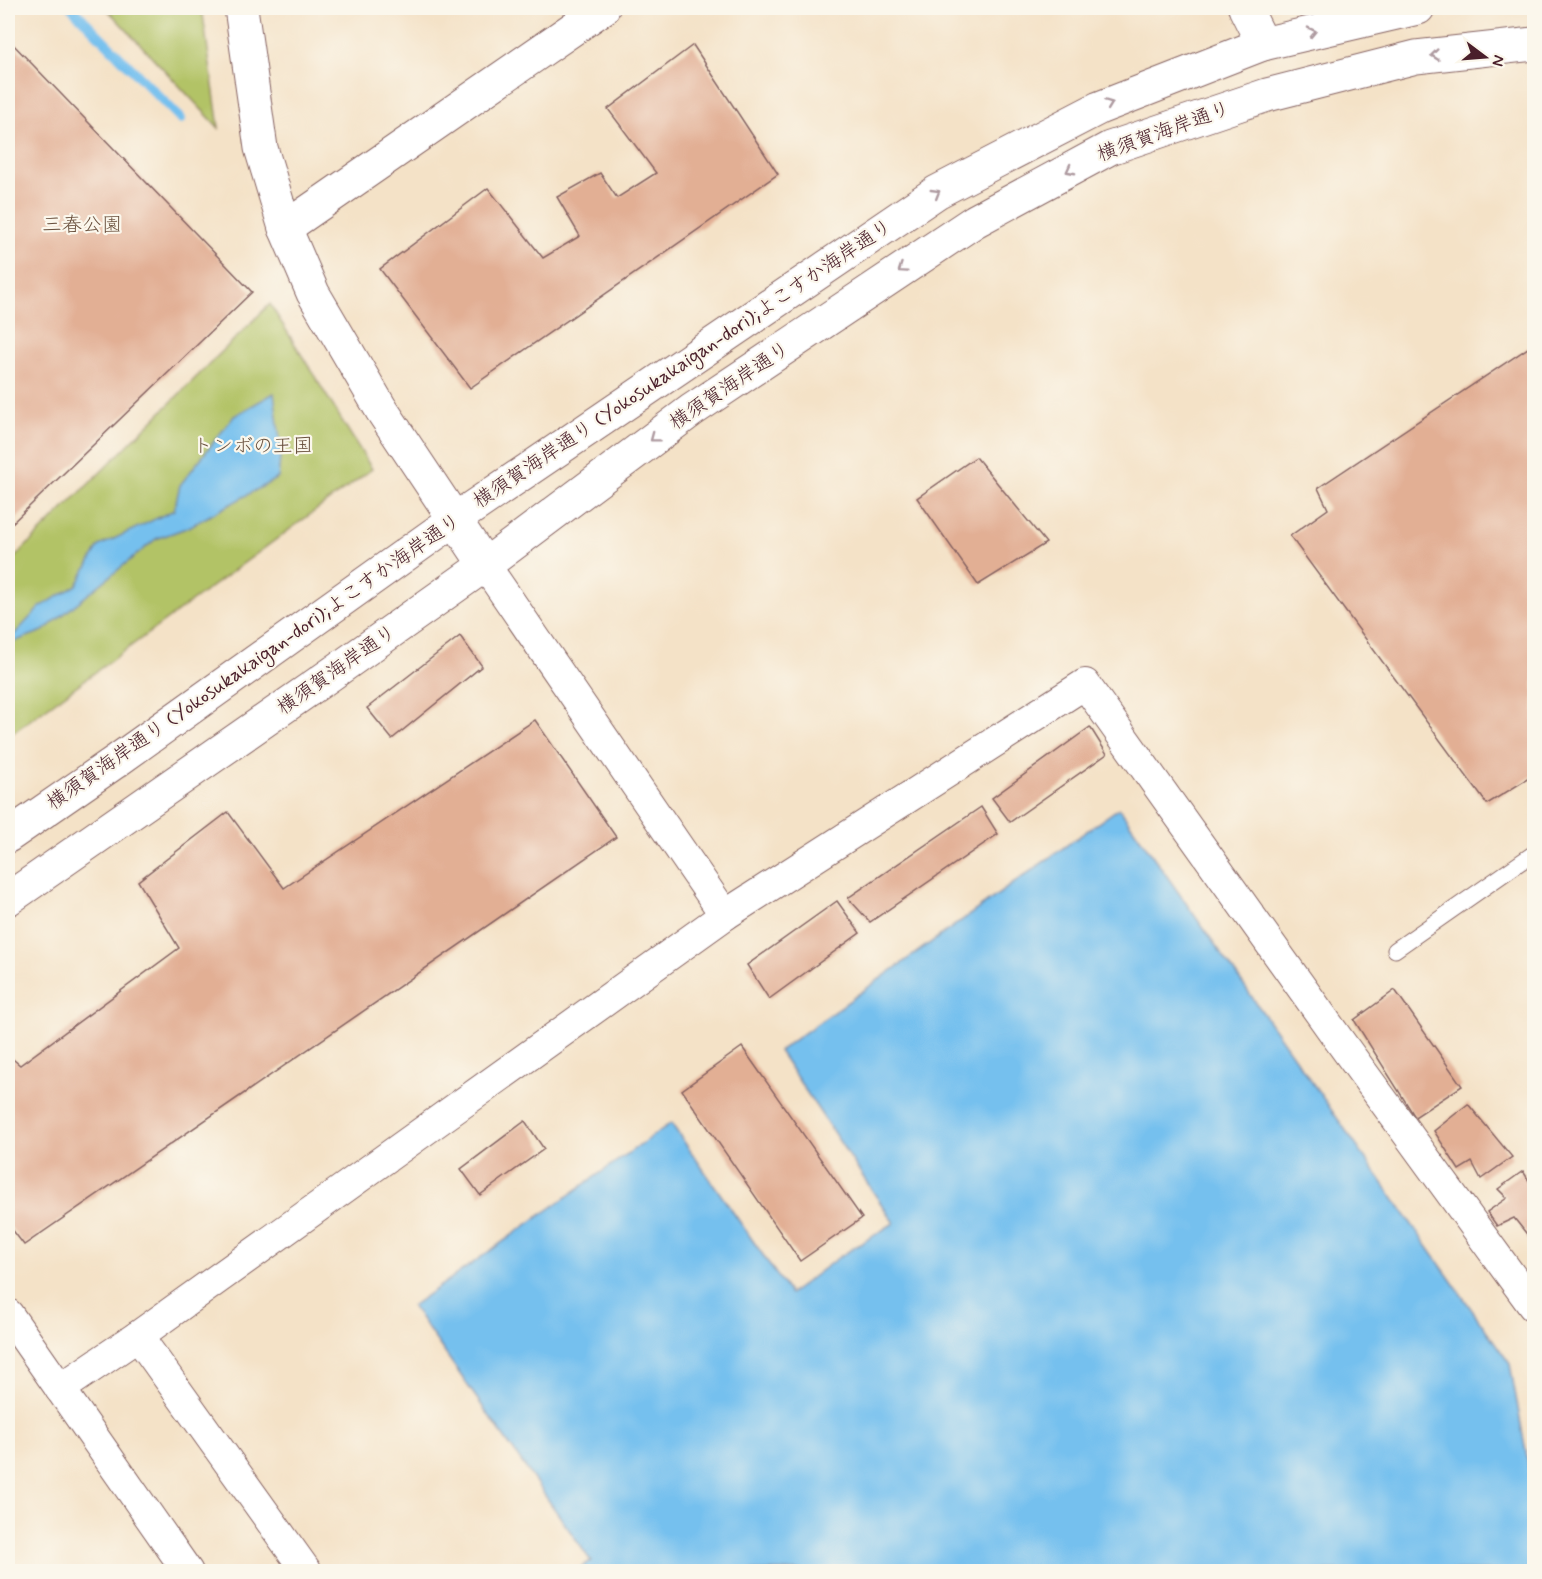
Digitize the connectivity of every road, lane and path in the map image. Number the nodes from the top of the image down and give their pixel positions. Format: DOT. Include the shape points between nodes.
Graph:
graph roads {
  1 [pos="241,8"];
  2 [pos="603,8"];
  3 [pos="1245,8"];
  4 [pos="1418,8"];
  5 [pos="1263,44"];
  6 [pos="1534,44"];
  7 [pos="285,228"];
  8 [pos="454,520"];
  9 [pos="485,566"];
  10 [pos="8,836"];
  11 [pos="1534,853"];
  12 [pos="8,899"];
  13 [pos="725,915"];
  14 [pos="1395,950"];
  15 [pos="1533,1306"];
  16 [pos="8,1314"];
  17 [pos="138,1336"];
  18 [pos="60,1389"];
  19 [pos="188,1572"];
  20 [pos="307,1572"];
  1 -- 7 [label="street" via="261,148"];
  2 -- 7 [label="street"];
  3 -- 5 [label="street"];
  5 -- 4 [label="street, 横須賀海岸通り (Yokosukakaigan-dori);よこすか海岸通り, one-way"];
  8 -- 5 [label="street, 横須賀海岸通り (Yokosukakaigan-dori);よこすか海岸通り, one-way" via="937,192 1099,108"];
  6 -- 9 [label="street, 横須賀海岸通り, one-way" via="1416,57 1267,95 1110,148 975,221 692,410"];
  7 -- 8 [label="street" via="312,293 381,409"];
  8 -- 9 [label="street"];
  8 -- 10 [label="street, 横須賀海岸通り (Yokosukakaigan-dori);よこすか海岸通り"];
  9 -- 12 [label="street, 横須賀海岸通り"];
  9 -- 13 [label="street"];
  11 -- 14 [label="lane"];
  13 -- 15 [label="street" via="1085,684"];
  13 -- 17 [label="street"];
  16 -- 18 [label="street"];
  17 -- 18 [label="street"];
  17 -- 20 [label="street"];
  18 -- 19 [label="street"];
}
